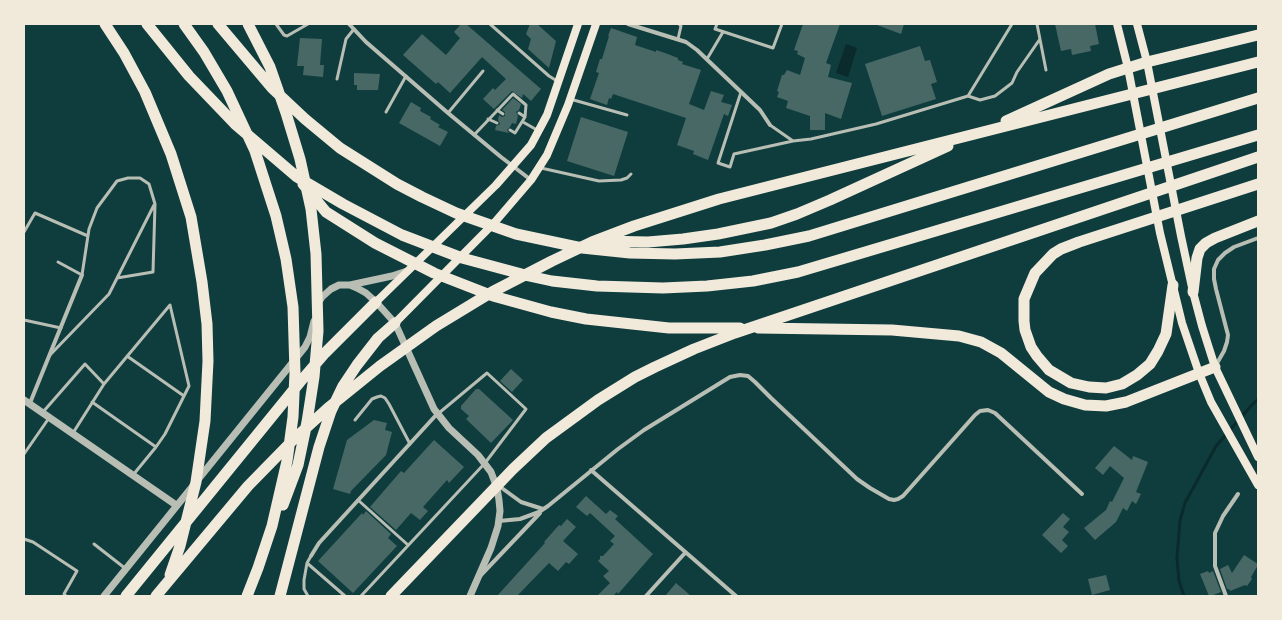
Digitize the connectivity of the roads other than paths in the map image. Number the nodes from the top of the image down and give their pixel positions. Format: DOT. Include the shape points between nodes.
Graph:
graph roads {
  1 [pos="105,24"];
  2 [pos="147,24"];
  3 [pos="184,24"];
  4 [pos="218,24"];
  5 [pos="248,24"];
  6 [pos="276,24"];
  7 [pos="308,24"];
  8 [pos="349,24"];
  9 [pos="490,24"];
  10 [pos="578,24"];
  11 [pos="596,24"];
  12 [pos="628,24"];
  13 [pos="679,24"];
  14 [pos="717,24"];
  15 [pos="782,24"];
  16 [pos="1012,24"];
  17 [pos="1037,24"];
  18 [pos="1117,24"];
  19 [pos="1137,24"];
  20 [pos="354,29"];
  21 [pos="723,32"];
  22 [pos="1258,35"];
  23 [pos="678,39"];
  24 [pos="1040,39"];
  25 [pos="707,59"];
  26 [pos="1147,62"];
  27 [pos="1258,62"];
  28 [pos="1128,68"];
  29 [pos="1046,70"];
  30 [pos="483,71"];
  31 [pos="406,76"];
  32 [pos="337,79"];
  33 [pos="559,82"];
  34 [pos="741,92"];
  35 [pos="968,96"];
  36 [pos="1258,98"];
  37 [pos="570,99"];
  38 [pos="504,103"];
  39 [pos="509,106"];
  40 [pos="497,110"];
  41 [pos="386,112"];
  42 [pos="448,113"];
  43 [pos="519,113"];
  44 [pos="504,114"];
  45 [pos="627,115"];
  46 [pos="525,117"];
  47 [pos="488,120"];
  48 [pos="516,122"];
  49 [pos="523,122"];
  50 [pos="497,124"];
  51 [pos="770,125"];
  52 [pos="521,126"];
  53 [pos="510,130"];
  54 [pos="539,131"];
  55 [pos="474,134"];
  56 [pos="1258,135"];
  57 [pos="793,141"];
  58 [pos="1258,157"];
  59 [pos="513,167"];
  60 [pos="539,167"];
  61 [pos="631,174"];
  62 [pos="297,177"];
  63 [pos="531,180"];
  64 [pos="1258,184"];
  65 [pos="155,204"];
  66 [pos="1258,221"];
  67 [pos="24,232"];
  68 [pos="88,236"];
  69 [pos="1258,238"];
  70 [pos="536,239"];
  71 [pos="58,262"];
  72 [pos="407,271"];
  73 [pos="82,275"];
  74 [pos="117,278"];
  75 [pos="350,285"];
  76 [pos="1173,285"];
  77 [pos="1193,292"];
  78 [pos="376,302"];
  79 [pos="24,320"];
  80 [pos="395,323"];
  81 [pos="61,328"];
  82 [pos="49,356"];
  83 [pos="128,356"];
  84 [pos="1214,367"];
  85 [pos="1199,373"];
  86 [pos="104,384"];
  87 [pos="184,396"];
  88 [pos="27,401"];
  89 [pos="92,402"];
  90 [pos="43,412"];
  91 [pos="437,414"];
  92 [pos="50,417"];
  93 [pos="355,420"];
  94 [pos="73,433"];
  95 [pos="410,444"];
  96 [pos="156,446"];
  97 [pos="24,454"];
  98 [pos="1257,455"];
  99 [pos="485,463"];
  100 [pos="591,470"];
  101 [pos="133,475"];
  102 [pos="495,483"];
  103 [pos="1258,485"];
  104 [pos="1082,494"];
  105 [pos="1238,494"];
  106 [pos="358,500"];
  107 [pos="176,505"];
  108 [pos="544,509"];
  109 [pos="499,521"];
  110 [pos="24,539"];
  111 [pos="94,544"];
  112 [pos="408,545"];
  113 [pos="266,548"];
  114 [pos="685,553"];
  115 [pos="310,556"];
  116 [pos="307,563"];
  117 [pos="126,569"];
  118 [pos="478,578"];
  119 [pos="66,596"];
  120 [pos="104,596"];
  121 [pos="126,596"];
  122 [pos="156,596"];
  123 [pos="161,596"];
  124 [pos="246,596"];
  125 [pos="280,596"];
  126 [pos="308,596"];
  127 [pos="345,596"];
  128 [pos="361,596"];
  129 [pos="392,596"];
  130 [pos="470,596"];
  131 [pos="646,596"];
  132 [pos="736,596"];
  133 [pos="1226,596"];
  1 -- 123 [label="highway" via="145,92 173,161 187,203 195,239 205,308 208,382 201,456 184,531"];
  2 -- 62 [label="highway" via="204,93 244,132"];
  3 -- 113 [label="highway" via="227,91 255,151 276,216 289,280 295,350 293,417 283,483"];
  4 -- 70 [label="highway" via="272,88 340,148 422,197 475,220"];
  5 -- 113 [label="highway" via="270,67 300,160 311,209 316,254 316,354 307,422 294,477"];
  6 -- 7 [label="lane" via="284,35 288,36"];
  8 -- 20 [label="street"];
  9 -- 33 [label="lane"];
  10 -- 33 [label="main road"];
  11 -- 37 [label="main road"];
  12 -- 23 [label="street"];
  13 -- 23 [label="lane" via="681,26"];
  14 -- 21 [label="lane" via="715,29"];
  15 -- 21 [label="lane" via="773,48"];
  16 -- 35 [label="lane"];
  17 -- 24 [label="lane"];
  18 -- 28 [label="main road"];
  19 -- 26 [label="main road"];
  20 -- 31 [label="street"];
  20 -- 32 [label="lane" via="346,39"];
  21 -- 25 [label="lane"];
  22 -- 26 [label="highway"];
  23 -- 25 [label="street" via="686,42"];
  24 -- 29 [label="lane"];
  24 -- 35 [label="lane" via="1012,83 995,96 980,100"];
  25 -- 34 [label="street"];
  26 -- 28 [label="highway"];
  26 -- 77 [label="main road"];
  27 -- 122 [label="highway" via="719,198 634,226 552,261 454,314 362,379 278,455 234,502"];
  28 -- 70 [label="highway" via="1109,74 830,200 771,223 718,234 660,241"];
  28 -- 76 [label="main road" via="1160,234"];
  30 -- 42 [label="lane"];
  31 -- 41 [label="lane"];
  31 -- 42 [label="street"];
  33 -- 54 [label="main road" via="548,115"];
  34 -- 51 [label="street" via="760,110"];
  34 -- 57 [label="lane" via="718,163 730,167 734,154"];
  35 -- 57 [label="lane" via="876,124"];
  36 -- 70 [label="highway" via="787,241 696,254 638,254 582,248"];
  37 -- 45 [label="lane"];
  37 -- 60 [label="main road" via="547,155"];
  38 -- 39 [label="lane"];
  38 -- 40 [label="lane"];
  38 -- 46 [label="lane" via="513,94 526,105"];
  40 -- 44 [label="lane"];
  40 -- 47 [label="lane"];
  42 -- 55 [label="street"];
  43 -- 46 [label="lane"];
  46 -- 49 [label="lane"];
  47 -- 50 [label="lane"];
  47 -- 55 [label="lane"];
  48 -- 52 [label="lane"];
  49 -- 52 [label="lane"];
  49 -- 54 [label="lane"];
  51 -- 57 [label="lane"];
  52 -- 53 [label="lane" via="515,133"];
  54 -- 59 [label="main road" via="531,146"];
  55 -- 59 [label="street"];
  56 -- 62 [label="highway" via="798,272 753,281 685,288 619,288 560,282 506,271 443,252 390,229"];
  58 -- 129 [label="highway" via="735,333 654,367 616,388 546,438"];
  59 -- 63 [label="street"];
  59 -- 72 [label="main road"];
  60 -- 61 [label="lane" via="600,180 621,180"];
  60 -- 63 [label="main road"];
  62 -- 85 [label="highway" via="326,212 375,244 460,284 551,312 586,319 669,328 884,330 949,334 981,342 1010,359 1049,392 1085,405 1106,406 1126,402"];
  63 -- 80 [label="main road" via="495,222"];
  64 -- 76 [label="highway" via="1061,249 1040,266 1030,283 1023,307 1025,330 1034,351 1049,370 1071,383 1106,388 1122,384 1150,364 1158,351 1166,334"];
  65 -- 68 [label="lane" via="149,184 140,178 117,181 96,208"];
  65 -- 74 [label="lane"];
  65 -- 74 [label="lane" via="153,272"];
  66 -- 77 [label="highway" via="1215,238 1200,249"];
  67 -- 68 [label="lane" via="35,213"];
  68 -- 73 [label="lane"];
  69 -- 84 [label="street" via="1225,253 1214,269 1214,279 1228,335 1224,351"];
  71 -- 73 [label="lane"];
  72 -- 75 [label="street"];
  72 -- 78 [label="main road"];
  73 -- 81 [label="street"];
  74 -- 82 [label="lane" via="109,294"];
  75 -- 78 [label="street" via="366,293"];
  75 -- 107 [label="street" via="339,285 322,296 305,348"];
  76 -- 85 [label="main road" via="1182,323"];
  77 -- 84 [label="main road"];
  78 -- 80 [label="street"];
  78 -- 121 [label="highway" via="305,376"];
  79 -- 81 [label="lane"];
  80 -- 91 [label="street"];
  80 -- 125 [label="highway" via="378,338 357,365 331,411 320,441"];
  81 -- 82 [label="street"];
  82 -- 88 [label="street"];
  83 -- 86 [label="lane"];
  83 -- 87 [label="lane"];
  83 -- 87 [label="lane" via="170,305 189,386"];
  84 -- 85 [label="highway"];
  84 -- 98 [label="main road"];
  85 -- 103 [label="main road" via="1211,402"];
  86 -- 89 [label="lane"];
  86 -- 90 [label="lane" via="85,364"];
  87 -- 96 [label="lane"];
  88 -- 90 [label="street"];
  89 -- 94 [label="lane"];
  89 -- 96 [label="lane"];
  90 -- 92 [label="street"];
  91 -- 95 [label="street"];
  91 -- 99 [label="street"];
  91 -- 99 [label="lane" via="487,373 526,409"];
  92 -- 94 [label="street"];
  92 -- 97 [label="lane"];
  93 -- 95 [label="lane" via="372,399 377,396 385,398"];
  94 -- 101 [label="street"];
  95 -- 106 [label="street"];
  96 -- 101 [label="lane"];
  99 -- 102 [label="street"];
  99 -- 112 [label="lane"];
  100 -- 104 [label="street" via="644,430 730,377 740,375 748,376 857,479 884,497 894,500 903,496 975,415 988,410 995,413"];
  100 -- 108 [label="street"];
  100 -- 114 [label="street"];
  101 -- 107 [label="street"];
  102 -- 108 [label="street" via="521,502"];
  102 -- 109 [label="street" via="500,505"];
  105 -- 133 [label="street" via="1222,516 1215,533 1215,566"];
  106 -- 112 [label="lane"];
  106 -- 115 [label="street"];
  107 -- 117 [label="street"];
  108 -- 109 [label="street" via="520,519"];
  108 -- 118 [label="street"];
  109 -- 118 [label="street"];
  110 -- 119 [label="lane" via="33,542 77,571 64,594"];
  111 -- 117 [label="lane"];
  112 -- 128 [label="lane"];
  113 -- 124 [label="highway"];
  114 -- 131 [label="street"];
  114 -- 132 [label="street"];
  115 -- 116 [label="lane"];
  116 -- 126 [label="lane" via="304,589"];
  116 -- 127 [label="lane"];
  117 -- 120 [label="street"];
  118 -- 130 [label="street"];
}
